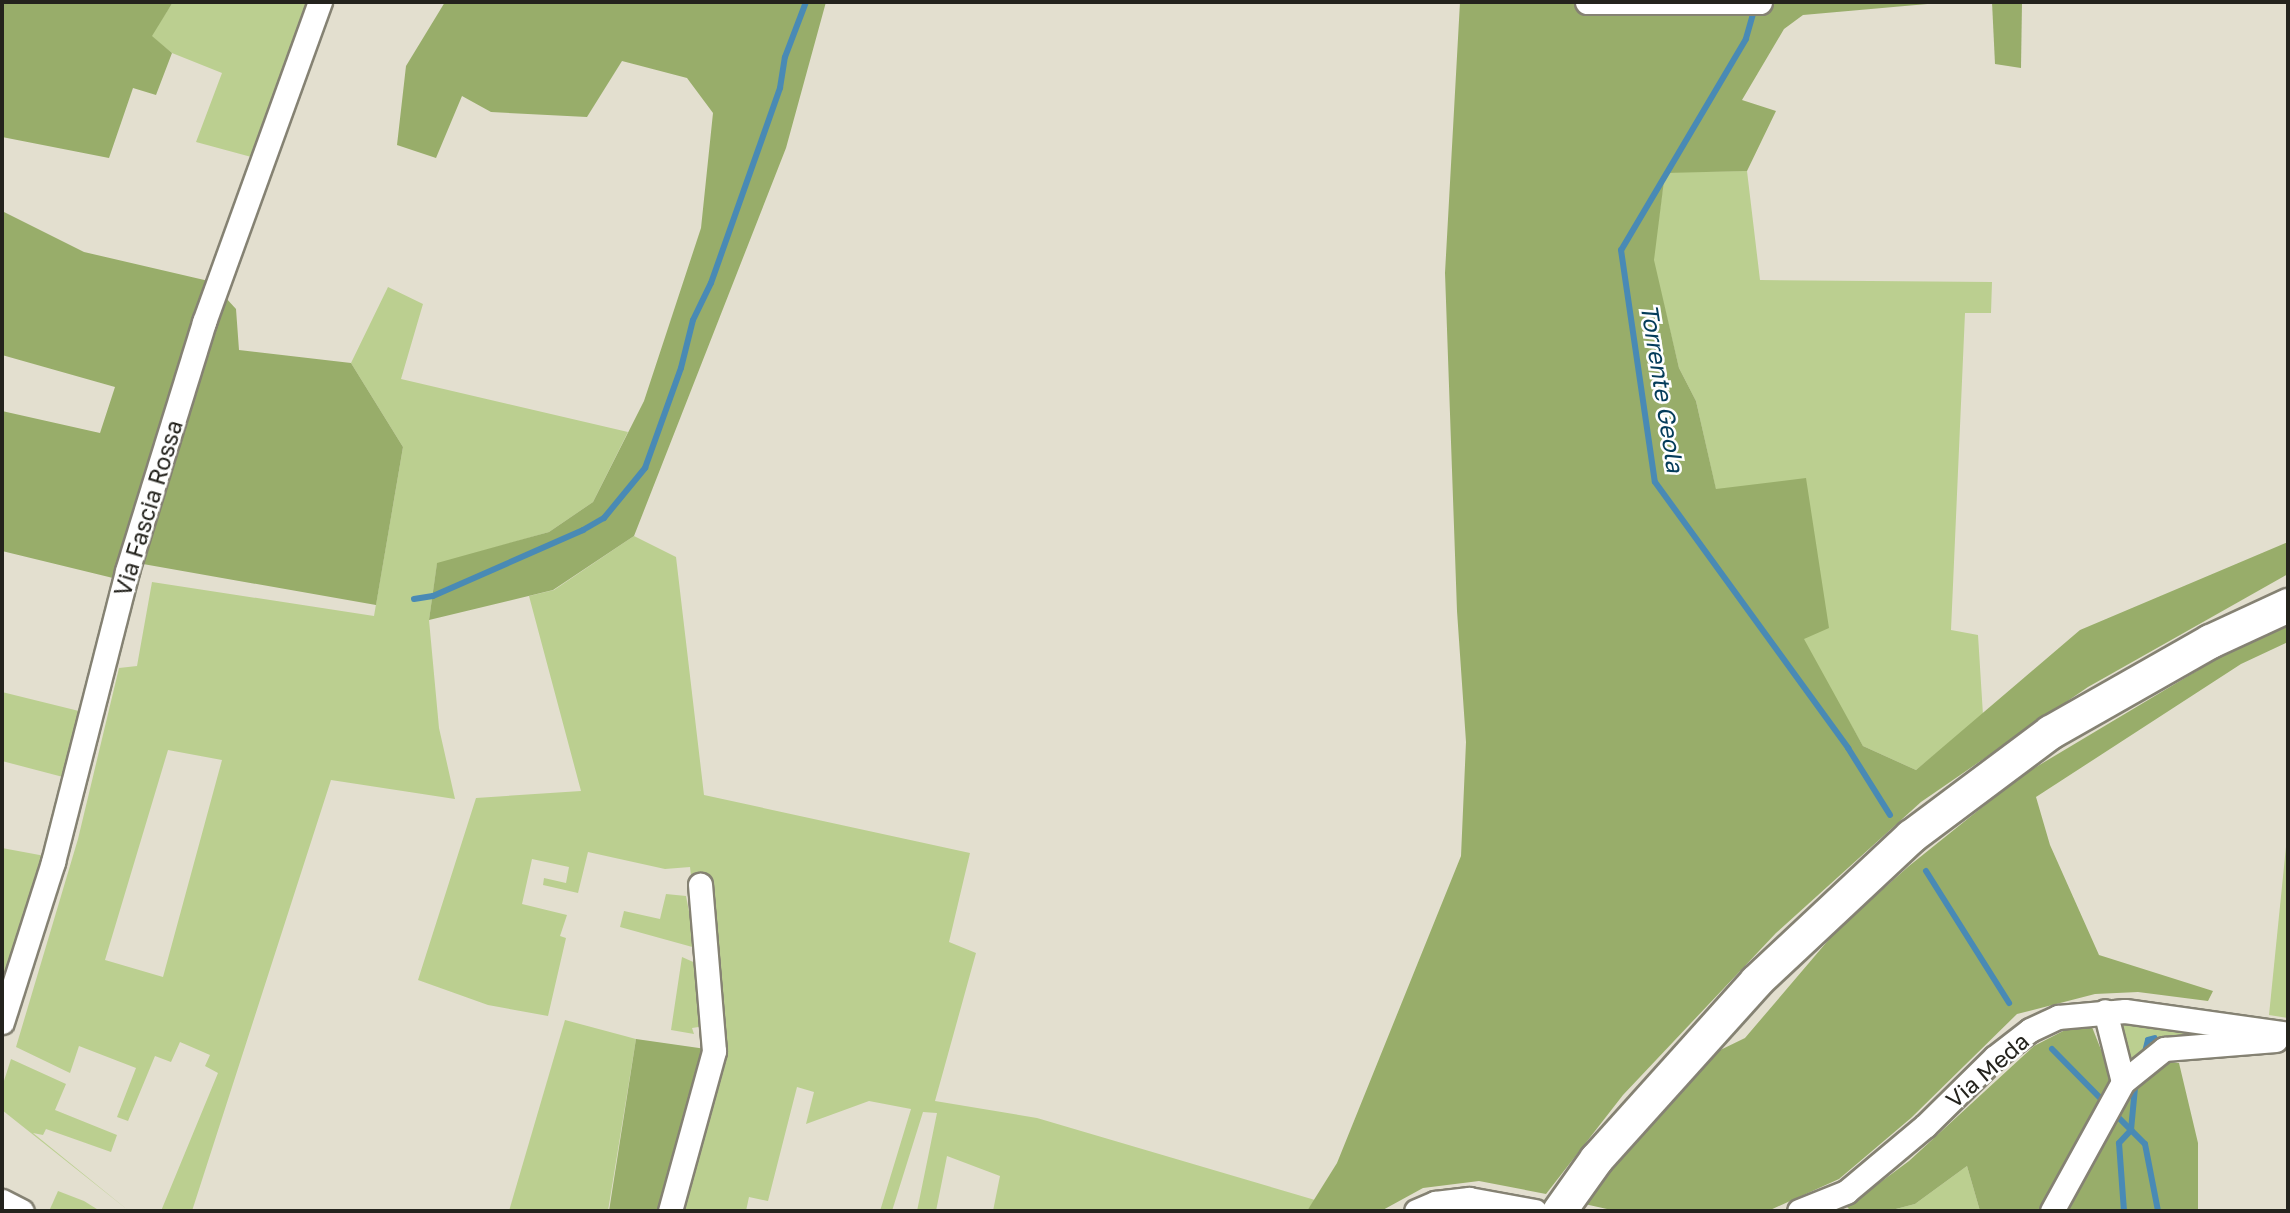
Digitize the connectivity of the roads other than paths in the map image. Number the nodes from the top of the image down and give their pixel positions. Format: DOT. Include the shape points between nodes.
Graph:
graph roads {
  1 [pos="320,2"];
  2 [pos="1587,2"];
  3 [pos="1760,2"];
  4 [pos="2288,605"];
  5 [pos="700,885"];
  6 [pos="2105,1011"];
  7 [pos="2,1022"];
  8 [pos="2288,1036"];
  9 [pos="2119,1090"];
  10 [pos="2,1200"];
  11 [pos="1525,1209"];
  12 [pos="22,1211"];
  13 [pos="670,1211"];
  14 [pos="1416,1211"];
  15 [pos="1559,1211"];
  16 [pos="1799,1211"];
  17 [pos="2052,1211"];
  1 -- 7 [label="street, Via Fascia Rossa" via="192,362 127,571 53,862"];
  2 -- 3 [label="street"];
  4 -- 15 [label="highway" via="2210,641 2050,732 1912,836 1756,981 1596,1159"];
  5 -- 13 [label="street" via="714,1051"];
  6 -- 8 [label="street, Via Meda"];
  6 -- 9 [label="street"];
  6 -- 16 [label="street, Via Meda" via="2058,1017 2030,1030 1995,1056 1925,1126 1846,1192"];
  8 -- 9 [label="street" via="2164,1049"];
  9 -- 17 [label="street"];
  10 -- 12 [label="street"];
  11 -- 14 [label="street" via="1469,1199 1435,1203"];
}
